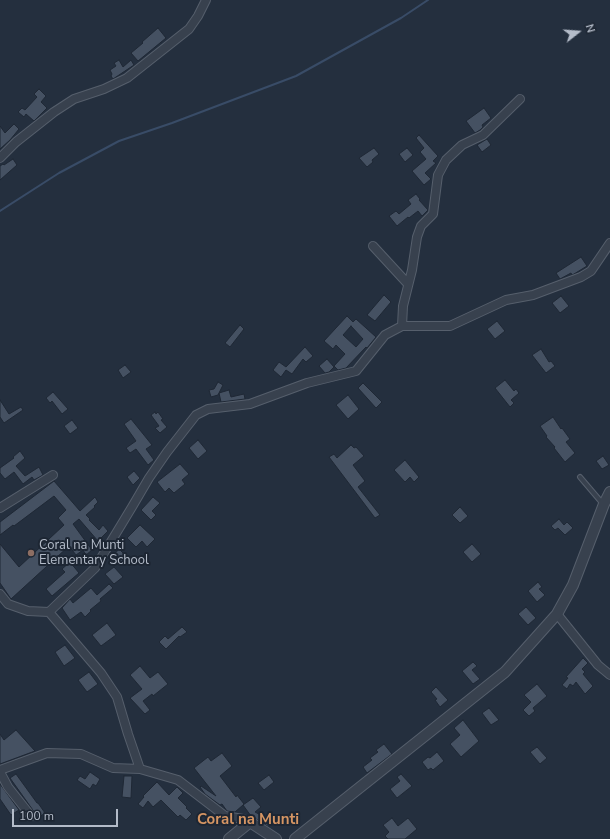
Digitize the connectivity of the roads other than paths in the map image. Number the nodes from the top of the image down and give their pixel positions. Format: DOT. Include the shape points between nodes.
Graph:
graph roads {
  1 [pos="206,0"];
  2 [pos="520,99"];
  3 [pos="0,158"];
  4 [pos="610,243"];
  5 [pos="373,246"];
  6 [pos="408,284"];
  7 [pos="402,326"];
  8 [pos="53,475"];
  9 [pos="580,477"];
  10 [pos="610,492"];
  11 [pos="604,504"];
  12 [pos="0,508"];
  13 [pos="0,594"];
  14 [pos="49,612"];
  15 [pos="557,614"];
  16 [pos="610,674"];
  17 [pos="140,769"];
  18 [pos="0,771"];
  19 [pos="31,816"];
  20 [pos="250,822"];
  21 [pos="229,839"];
  22 [pos="276,839"];
  23 [pos="295,839"];
  1 -- 3 [label="street" via="189,29 127,78 74,99 16,142"];
  2 -- 6 [label="street" via="483,135 462,145 446,160 438,175 433,214 421,226 417,237"];
  4 -- 7 [label="street" via="591,271 581,277 533,295 506,300 450,326"];
  5 -- 6 [label="street"];
  6 -- 7 [label="street"];
  7 -- 14 [label="street" via="385,335 356,371 307,383 250,404 208,409 196,415 149,478 95,568"];
  8 -- 12 [label="street"];
  9 -- 11 [label="lane"];
  10 -- 11 [label="street"];
  11 -- 15 [label="street" via="573,585"];
  13 -- 14 [label="street" via="8,604 28,611"];
  14 -- 17 [label="street" via="117,697"];
  15 -- 16 [label="street" via="598,665"];
  15 -- 23 [label="street" via="505,672"];
  17 -- 18 [label="street" via="112,768 81,754 47,753"];
  17 -- 20 [label="street" via="178,780 225,816"];
  18 -- 19 [label="street" via="8,787"];
  20 -- 21 [label="street"];
  20 -- 22 [label="street"];
}
